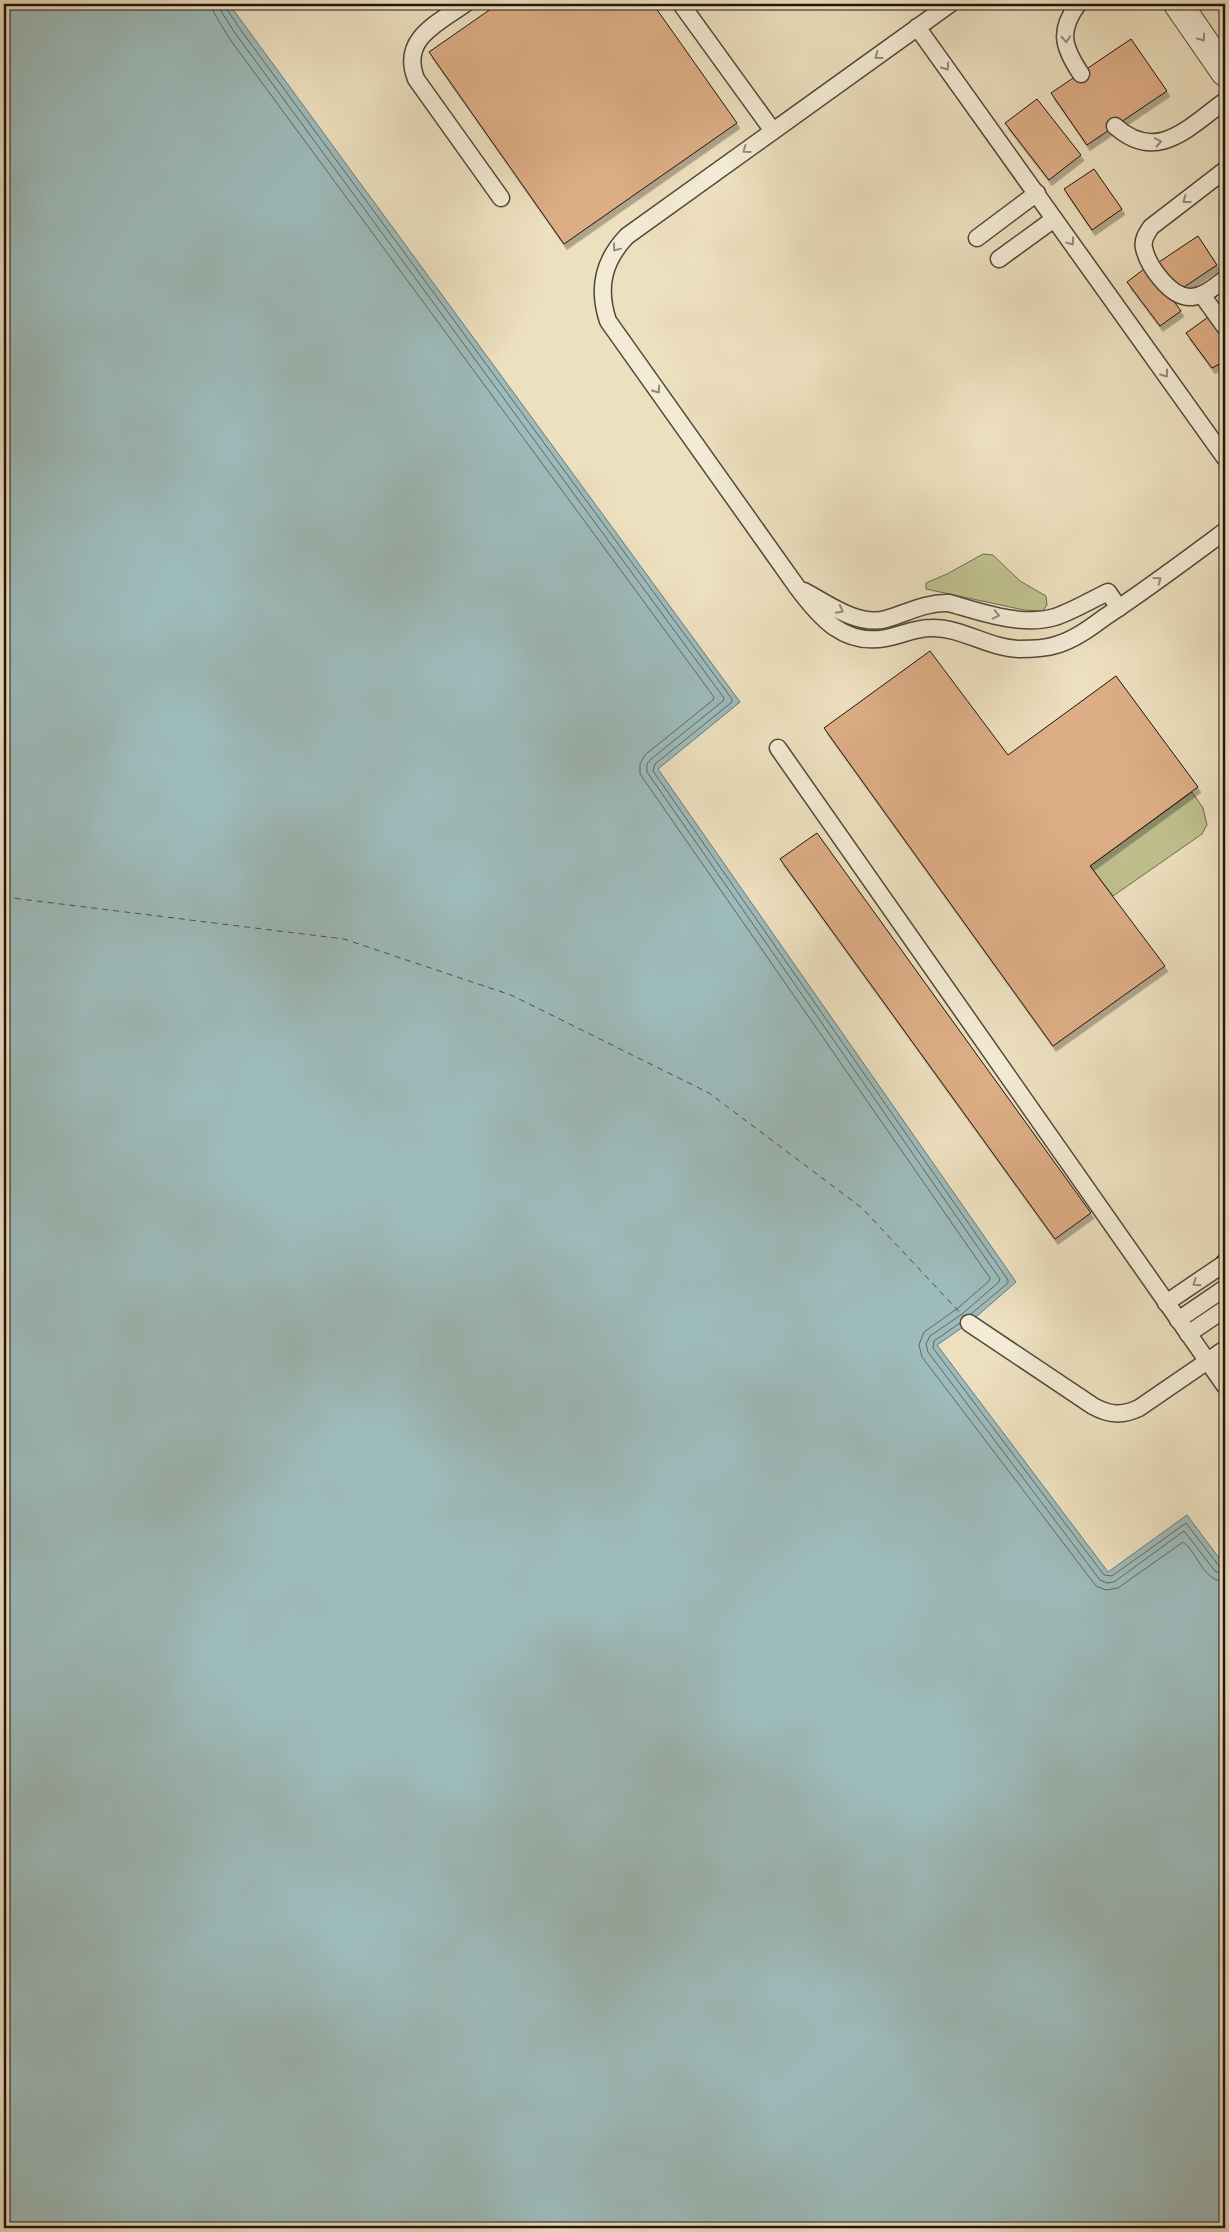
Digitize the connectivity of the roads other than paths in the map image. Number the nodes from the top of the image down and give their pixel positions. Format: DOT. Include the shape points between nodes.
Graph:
graph roads {
  1 [pos="466,4"];
  2 [pos="681,4"];
  3 [pos="950,4"];
  4 [pos="1078,4"];
  5 [pos="1178,4"];
  6 [pos="917,27"];
  7 [pos="1225,72"];
  8 [pos="1080,74"];
  9 [pos="1225,101"];
  10 [pos="1115,126"];
  11 [pos="773,131"];
  12 [pos="1225,170"];
  13 [pos="1036,193"];
  14 [pos="501,198"];
  15 [pos="1054,219"];
  16 [pos="977,238"];
  17 [pos="999,259"];
  18 [pos="1225,279"];
  19 [pos="1202,295"];
  20 [pos="1225,327"];
  21 [pos="1225,458"];
  22 [pos="1225,531"];
  23 [pos="797,587"];
  24 [pos="1118,608"];
  25 [pos="778,748"];
  26 [pos="1225,1263"];
  27 [pos="1225,1288"];
  28 [pos="1166,1303"];
  29 [pos="1225,1310"];
  30 [pos="1178,1320"];
  31 [pos="969,1323"];
  32 [pos="1188,1334"];
  33 [pos="1225,1349"];
  34 [pos="1207,1361"];
  35 [pos="1225,1386"];
  1 -- 14 [label="lane" via="420,38 411,58 412,69"];
  2 -- 11 [label="lane"];
  3 -- 6 [label="lane"];
  4 -- 8 [label="lane, one-way" via="1066,27 1065,40 1068,55"];
  5 -- 7 [label="street, one-way"];
  6 -- 11 [label="lane, one-way"];
  6 -- 13 [label="lane, one-way"];
  10 -- 9 [label="lane, one-way" via="1127,137 1138,141 1160,142"];
  11 -- 23 [label="lane, one-way" via="627,236 608,260 601,290 608,321"];
  12 -- 19 [label="lane, one-way" via="1151,227 1145,236 1146,252 1167,288 1177,295"];
  13 -- 15 [label="lane"];
  13 -- 16 [label="lane"];
  15 -- 17 [label="lane"];
  15 -- 21 [label="lane, one-way"];
  18 -- 19 [label="lane"];
  19 -- 20 [label="lane"];
  24 -- 22 [label="lane, one-way"];
  23 -- 24 [label="lane, one-way" via="848,614 876,620 937,603 1018,620 1044,619 1108,592"];
  23 -- 24 [label="lane" via="834,629 859,638 880,638 933,628 1016,649 1057,645"];
  25 -- 28 [label="lane"];
  26 -- 28 [label="lane, one-way"];
  27 -- 30 [label="lane"];
  28 -- 30 [label="lane"];
  29 -- 32 [label="lane"];
  30 -- 32 [label="lane"];
  31 -- 34 [label="lane" via="1093,1406 1116,1415 1128,1414 1139,1408"];
  32 -- 34 [label="lane"];
  33 -- 34 [label="lane"];
  34 -- 35 [label="lane"];
}
